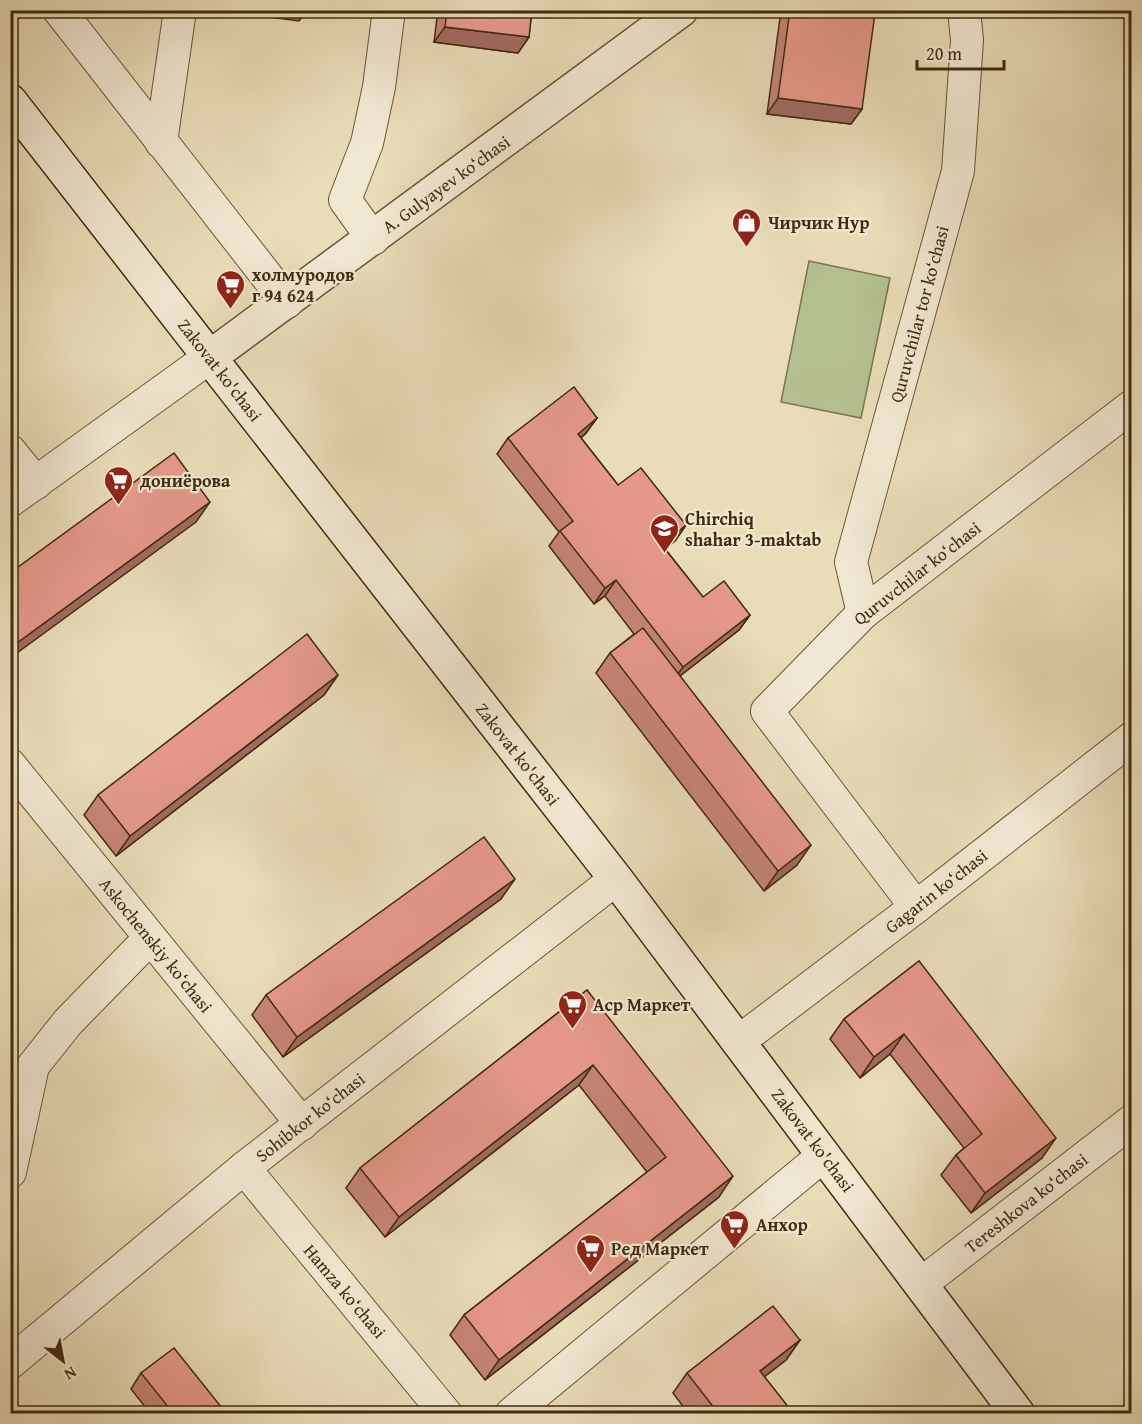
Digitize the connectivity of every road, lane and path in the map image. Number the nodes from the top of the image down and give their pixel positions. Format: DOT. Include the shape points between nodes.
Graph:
graph roads {
  1 [pos="58,10"];
  2 [pos="180,10"];
  3 [pos="389,10"];
  4 [pos="681,10"];
  5 [pos="964,10"];
  6 [pos="10,100"];
  7 [pos="161,142"];
  8 [pos="373,238"];
  9 [pos="287,302"];
  10 [pos="210,357"];
  11 [pos="1131,406"];
  12 [pos="10,451"];
  13 [pos="36,483"];
  14 [pos="10,501"];
  15 [pos="863,613"];
  16 [pos="1131,738"];
  17 [pos="10,765"];
  18 [pos="616,879"];
  19 [pos="916,907"];
  20 [pos="150,938"];
  21 [pos="738,1042"];
  22 [pos="1131,1122"];
  23 [pos="302,1124"];
  24 [pos="824,1155"];
  25 [pos="244,1168"];
  26 [pos="10,1172"];
  27 [pos="921,1284"];
  28 [pos="10,1363"];
  29 [pos="446,1413"];
  30 [pos="511,1413"];
  31 [pos="1018,1413"];
  1 -- 7 [label="street"];
  2 -- 7 [label="street"];
  3 -- 8 [label="street" via="367,143 345,200"];
  4 -- 8 [label="main road, A. Gulyayev ko‘chasi"];
  5 -- 15 [label="street, Quruvchilar tor ko‘chasi" via="967,40 958,171 852,562"];
  6 -- 10 [label="main road, Zakovat ko'chasi"];
  7 -- 9 [label="street"];
  8 -- 9 [label="main road, A. Gulyayev ko‘chasi"];
  9 -- 10 [label="main road, A. Gulyayev ko‘chasi"];
  10 -- 13 [label="street"];
  10 -- 18 [label="main road, Zakovat ko'chasi"];
  11 -- 15 [label="street, Quruvchilar ko‘chasi"];
  12 -- 13 [label="street"];
  13 -- 14 [label="street"];
  15 -- 19 [label="street, Quruvchilar ko‘chasi" via="767,711"];
  16 -- 19 [label="street, Gagarin ko‘chasi"];
  17 -- 20 [label="street, Askochenskiy ko‘chasi"];
  18 -- 21 [label="main road, Zakovat ko'chasi"];
  18 -- 23 [label="street, Sohibkor ko‘chasi"];
  19 -- 21 [label="street, Gagarin ko‘chasi"];
  20 -- 23 [label="street, Askochenskiy ko‘chasi"];
  20 -- 26 [label="street" via="68,1022 33,1066"];
  21 -- 24 [label="main road, Zakovat ko'chasi"];
  22 -- 27 [label="street, Tereshkova ko‘chasi"];
  23 -- 25 [label="street, Sohibkor ko‘chasi"];
  24 -- 27 [label="main road, Zakovat ko'chasi"];
  24 -- 30 [label="street"];
  25 -- 28 [label="street, Sohibkor ko‘chasi"];
  25 -- 29 [label="street, Hamza ko‘chasi"];
  27 -- 31 [label="main road, Zakovat ko'chasi"];
}
